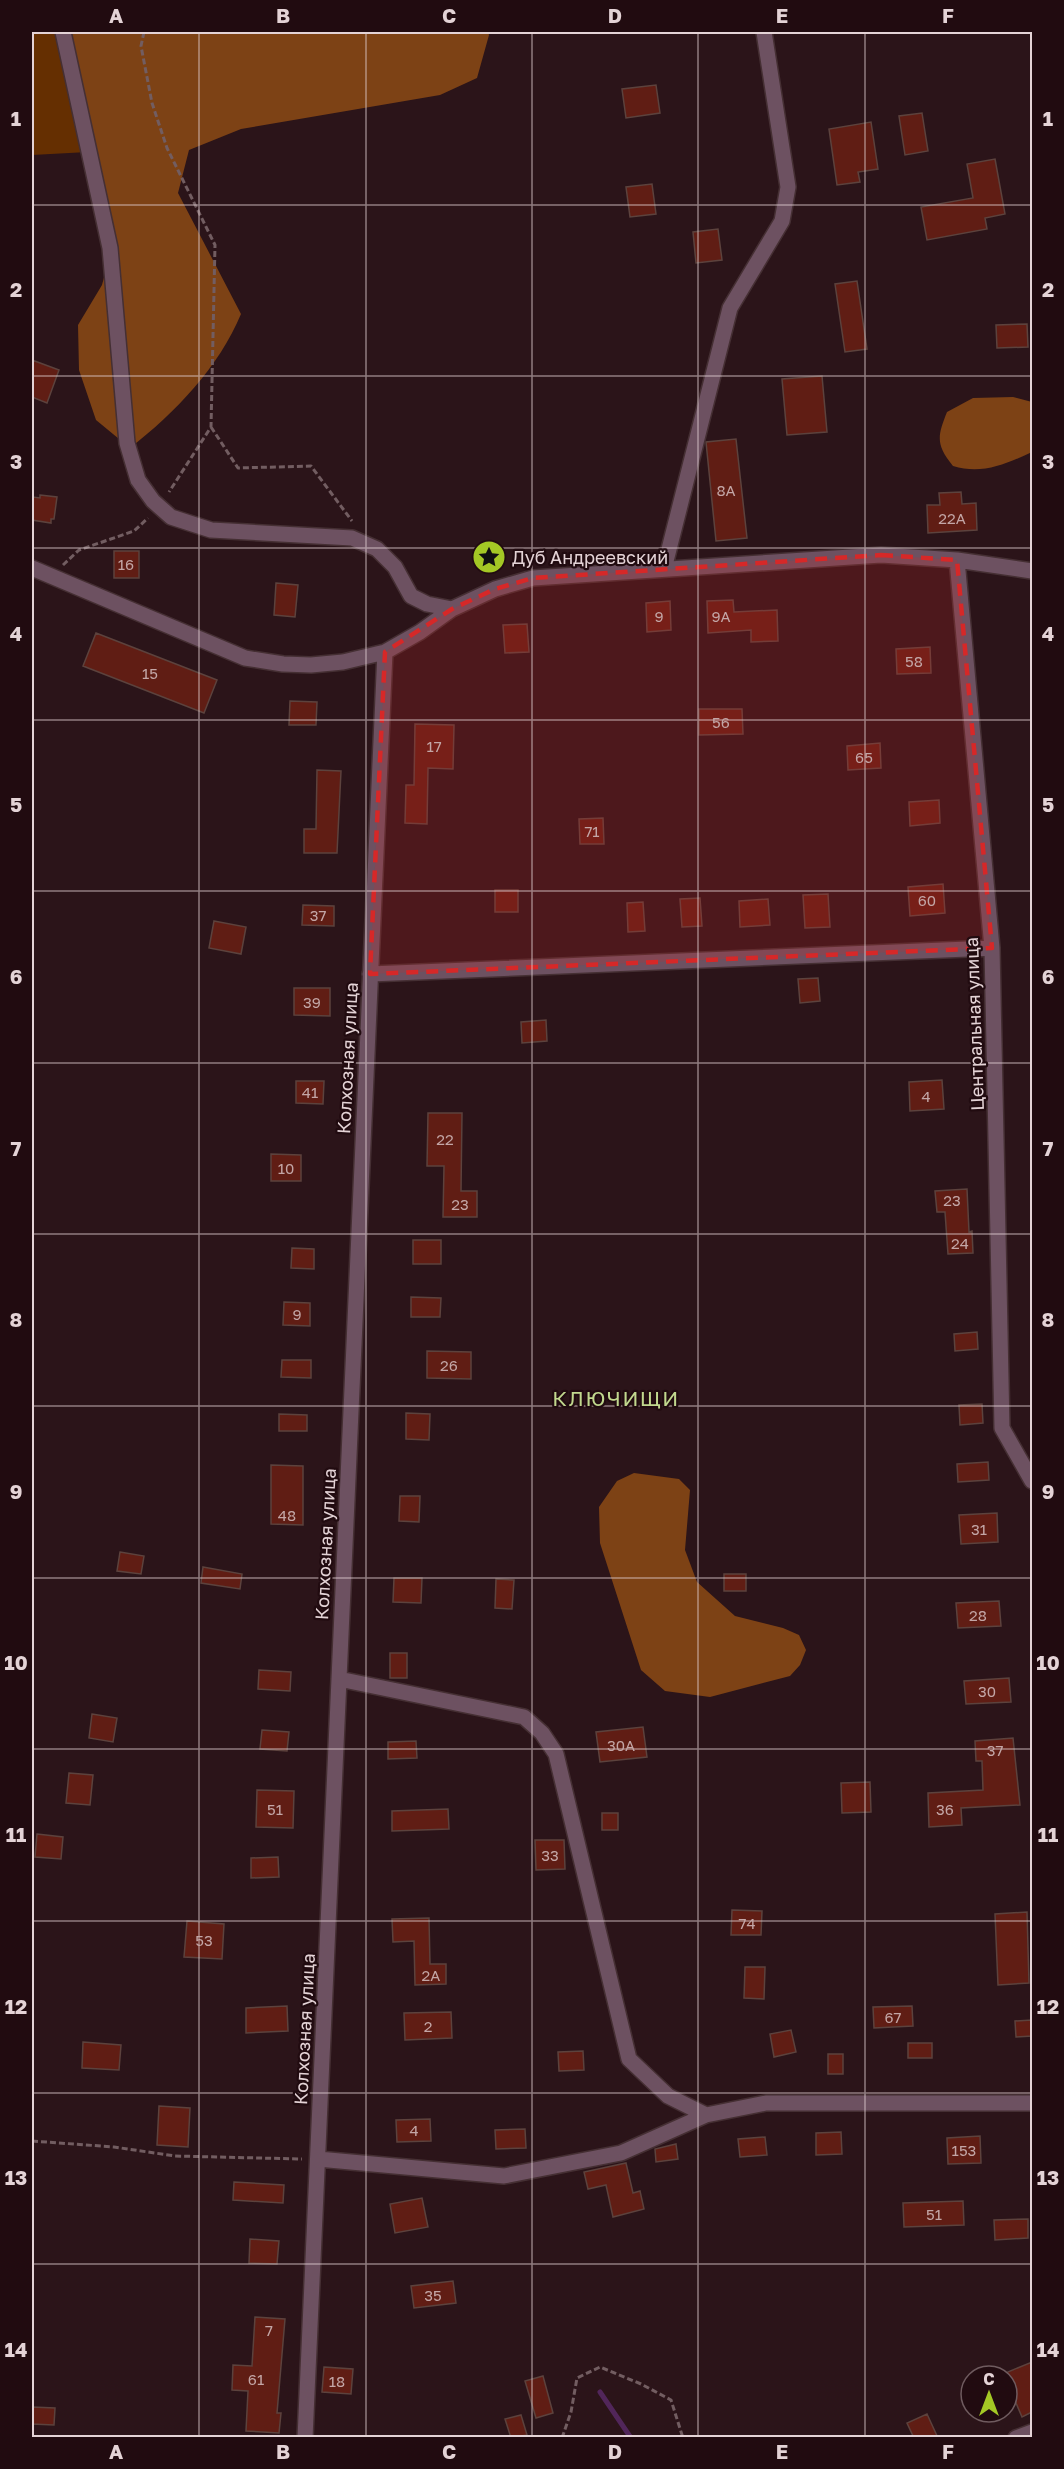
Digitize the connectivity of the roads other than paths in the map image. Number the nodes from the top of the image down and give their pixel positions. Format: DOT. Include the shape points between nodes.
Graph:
graph roads {
  1 [pos="63,32"];
  2 [pos="764,32"];
  3 [pos="957,560"];
  4 [pos="664,569"];
  5 [pos="1032,571"];
  6 [pos="38,572"];
  7 [pos="452,609"];
  8 [pos="385,652"];
  9 [pos="992,948"];
  10 [pos="370,974"];
  11 [pos="1032,1481"];
  12 [pos="339,1679"];
  13 [pos="1032,2103"];
  14 [pos="706,2115"];
  15 [pos="318,2159"];
  16 [pos="1032,2432"];
  17 [pos="305,2438"];
  18 [pos="1016,2438"];
  1 -- 7 [label="street" via="110,248 127,442 138,480 171,517 211,530 352,537 372,547 394,567 411,596"];
  2 -- 4 [label="street" via="788,188 782,221 730,308"];
  3 -- 4 [label="street" via="881,555"];
  3 -- 5 [label="street"];
  3 -- 9 [label="street, Центральная улица"];
  4 -- 7 [label="street" via="533,578 495,589"];
  6 -- 8 [label="street" via="245,658 311,665"];
  7 -- 8 [label="street"];
  8 -- 10 [label="street, Колхозная улица"];
  9 -- 10 [label="street"];
  9 -- 11 [label="street, Центральная улица" via="1002,1428"];
  10 -- 12 [label="street, Колхозная улица"];
  12 -- 14 [label="street" via="524,1717 542,1733 556,1754 629,2059 668,2096"];
  12 -- 15 [label="street, Колхозная улица"];
  13 -- 14 [label="street" via="766,2103"];
  14 -- 15 [label="street" via="621,2153 504,2176"];
  15 -- 17 [label="street, Колхозная улица"];
  16 -- 18 [label="street"];
}
